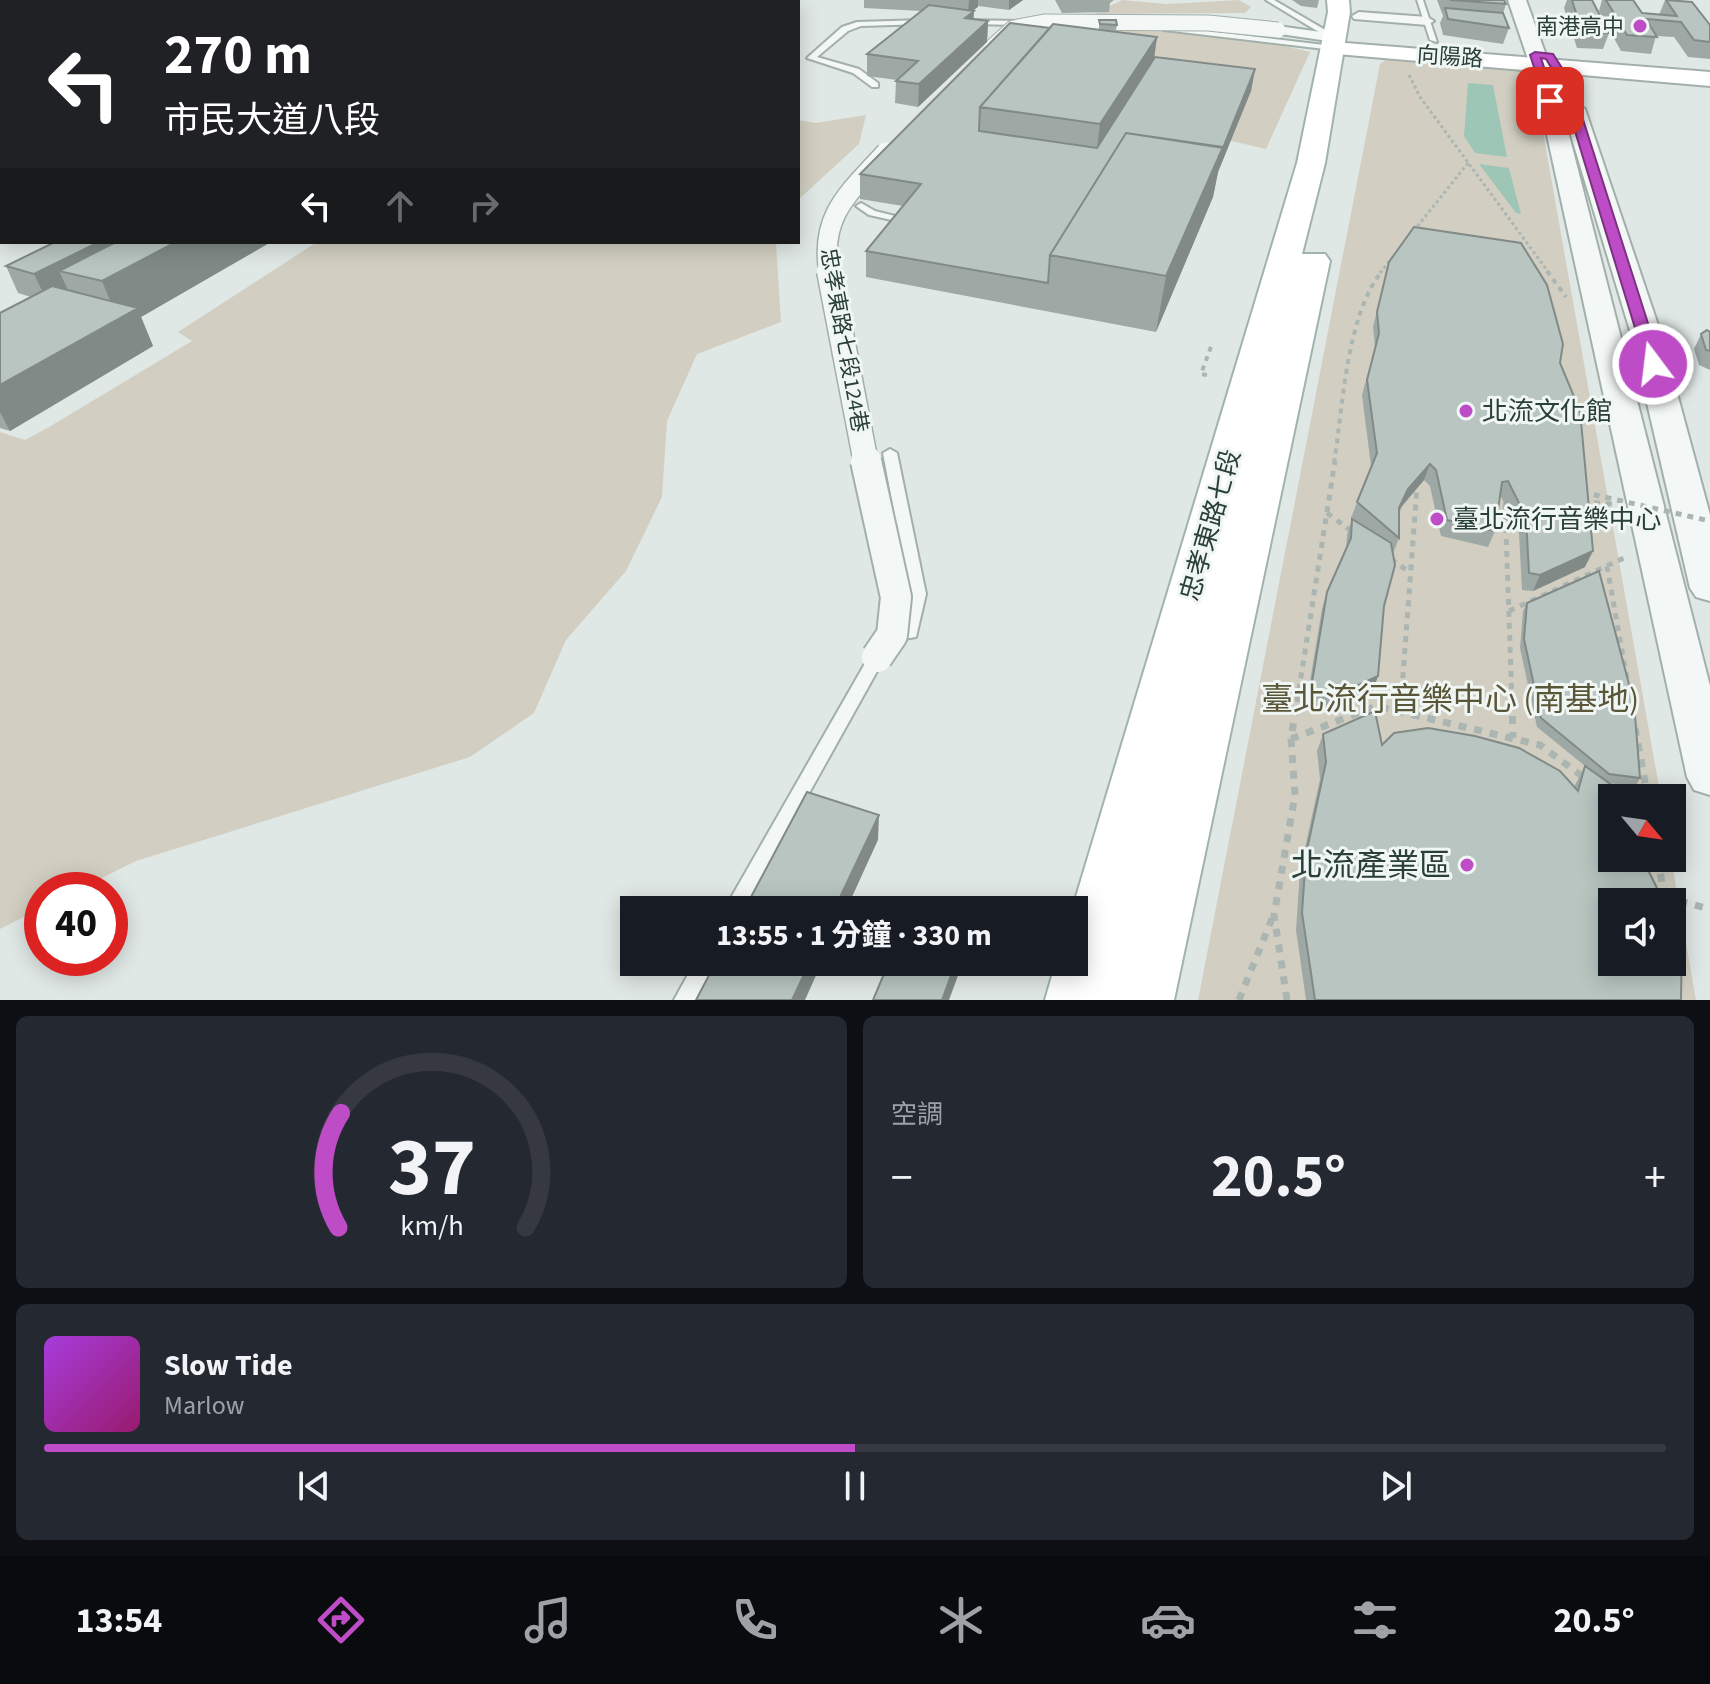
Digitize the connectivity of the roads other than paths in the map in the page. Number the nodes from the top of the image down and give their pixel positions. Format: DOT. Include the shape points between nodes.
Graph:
graph roads {
  1 [pos="1269,0"];
  2 [pos="1338,0"];
  3 [pos="1420,0"];
  4 [pos="1517,0"];
  5 [pos="1533,0"];
  6 [pos="1427,21"];
  7 [pos="908,22"];
  8 [pos="936,22"];
  9 [pos="964,22"];
  10 [pos="993,22"];
  11 [pos="1115,24"];
  12 [pos="983,31"];
  13 [pos="897,32"];
  14 [pos="1350,32"];
  15 [pos="1107,35"];
  16 [pos="1434,40"];
  17 [pos="1544,60"];
  18 [pos="866,61"];
  19 [pos="973,63"];
  20 [pos="1710,70"];
  21 [pos="856,71"];
  22 [pos="1710,79"];
  23 [pos="875,85"];
  24 [pos="896,141"];
  25 [pos="861,206"];
  26 [pos="919,222"];
  27 [pos="890,453"];
  28 [pos="1710,588"];
  29 [pos="892,635"];
  30 [pos="877,657"];
  31 [pos="1710,777"];
  32 [pos="742,896"];
  33 [pos="698,976"];
  34 [pos="685,1000"];
  35 [pos="1078,1000"];
  36 [pos="1141,1000"];
  1 -- 14 [label="lane"];
  2 -- 14 [label="main road"];
  3 -- 6 [label="lane"];
  4 -- 17 [label="street"];
  5 -- 17 [label="street"];
  6 -- 14 [label="street"];
  6 -- 16 [label="lane"];
  7 -- 8 [label="lane"];
  7 -- 13 [label="lane"];
  7 -- 21 [label="lane" via="845,29 811,58"];
  9 -- 10 [label="lane"];
  10 -- 11 [label="lane"];
  10 -- 12 [label="lane"];
  11 -- 14 [label="lane"];
  11 -- 15 [label="lane"];
  14 -- 17 [label="main road, 向陽路"];
  14 -- 19 [label="street, bridge" via="1181,22 1044,22 1013,28"];
  14 -- 35 [label="main road, 忠孝東路七段"];
  14 -- 36 [label="main road, 忠孝東路七段" via="1335,167"];
  17 -- 20 [label="main road, 向陽路"];
  17 -- 22 [label="main road, 向陽路"];
  17 -- 28 [label="street" via="1566,82 1646,334"];
  17 -- 31 [label="street"];
  18 -- 21 [label="lane"];
  21 -- 23 [label="lane"];
  24 -- 29 [label="street, 忠孝東路七段124巷, bridge" via="842,202 828,225 825,251 896,597"];
  25 -- 26 [label="lane"];
  27 -- 29 [label="lane" via="918,594 910,633"];
  29 -- 30 [label="street, 忠孝東路七段124巷, bridge"];
  30 -- 32 [label="lane"];
  33 -- 34 [label="lane"];
}
